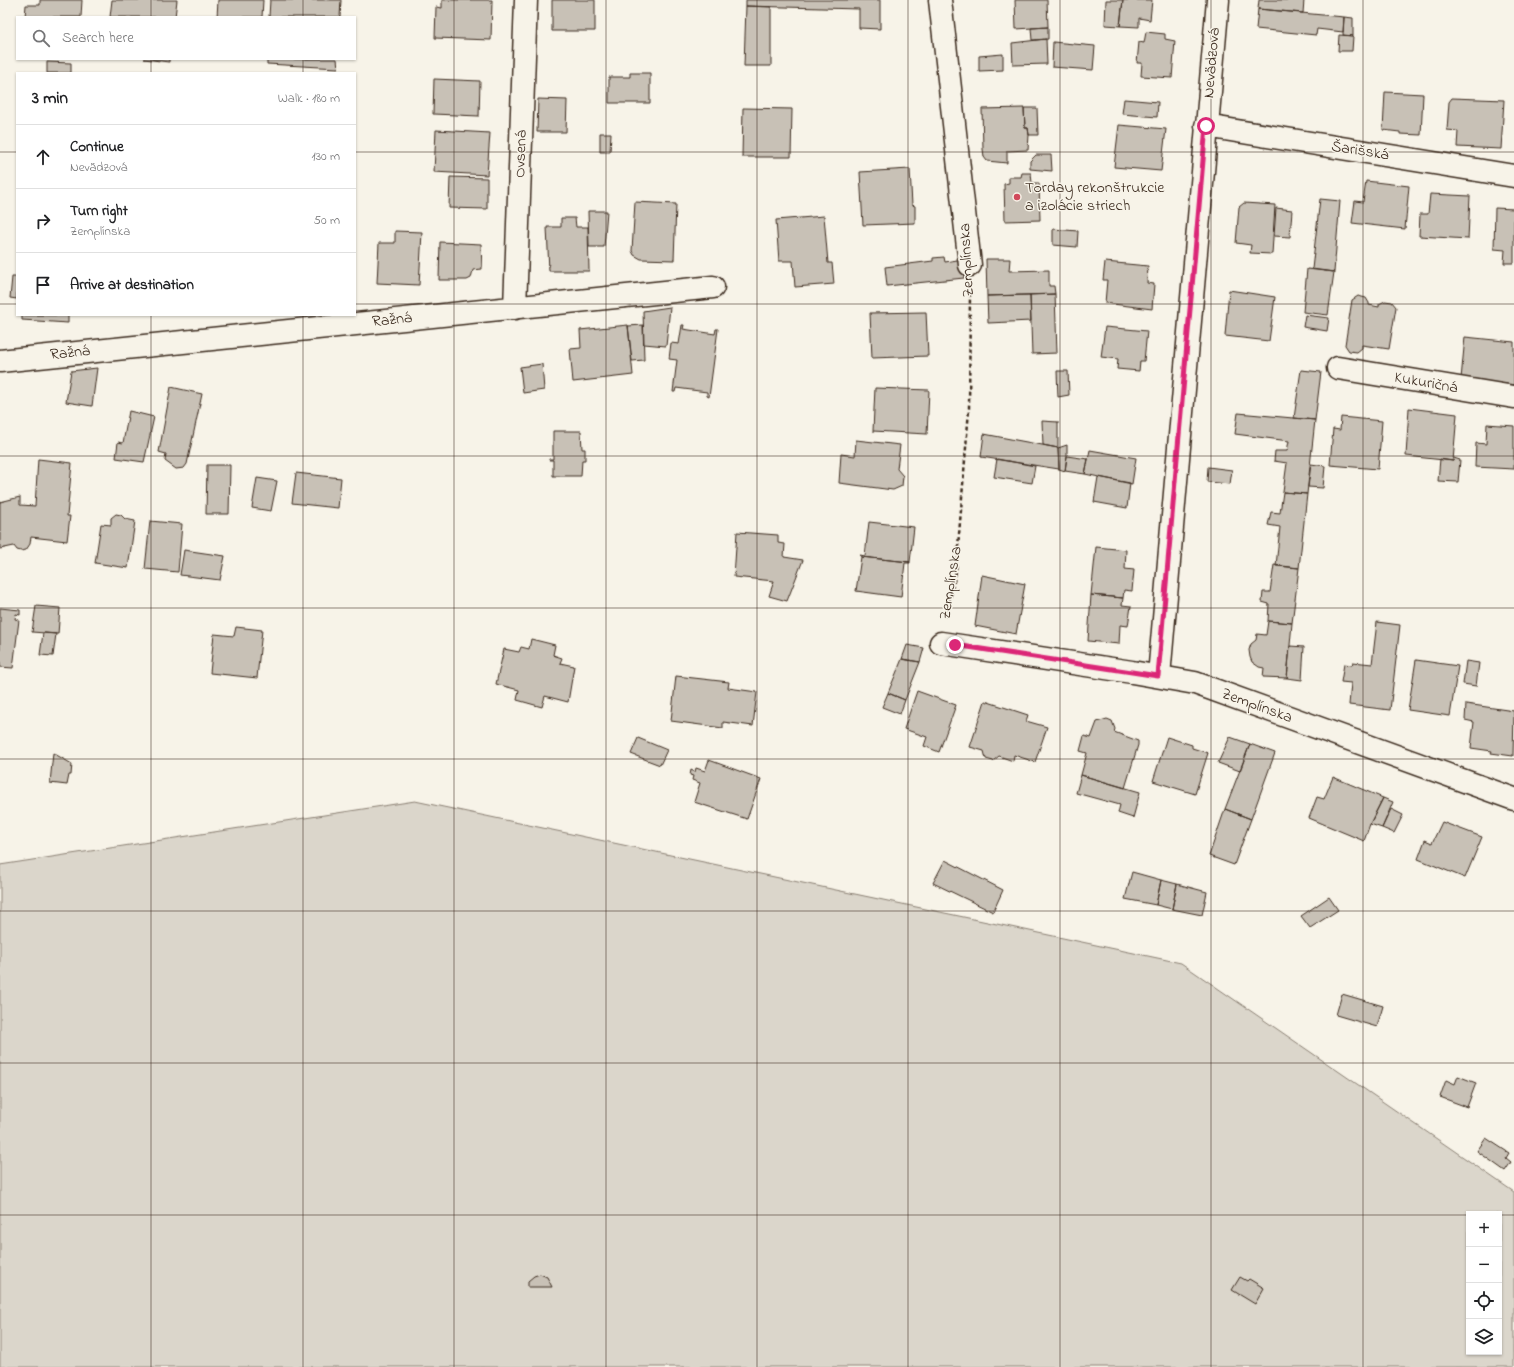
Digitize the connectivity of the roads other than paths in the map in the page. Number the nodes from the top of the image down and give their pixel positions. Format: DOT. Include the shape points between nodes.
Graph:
graph roads {
  1 [pos="526,0"];
  2 [pos="940,0"];
  3 [pos="1218,0"];
  4 [pos="1206,126"];
  5 [pos="1514,176"];
  6 [pos="970,265"];
  7 [pos="713,287"];
  8 [pos="515,308"];
  9 [pos="0,361"];
  10 [pos="1338,368"];
  11 [pos="1514,398"];
  12 [pos="941,643"];
  13 [pos="1158,676"];
  14 [pos="1514,799"];
  1 -- 8 [label="street, Ovsená"];
  2 -- 6 [label="street, Zemplínska"];
  3 -- 4 [label="street, Nevädzová"];
  4 -- 5 [label="street, Šarišská"];
  4 -- 13 [label="street, Nevädzová"];
  7 -- 8 [label="street, Ražná"];
  8 -- 9 [label="street, Ražná"];
  10 -- 11 [label="street, Kukuričná"];
  12 -- 13 [label="street, Zemplínska"];
  13 -- 14 [label="street, Zemplínska" via="1195,683"];
}
